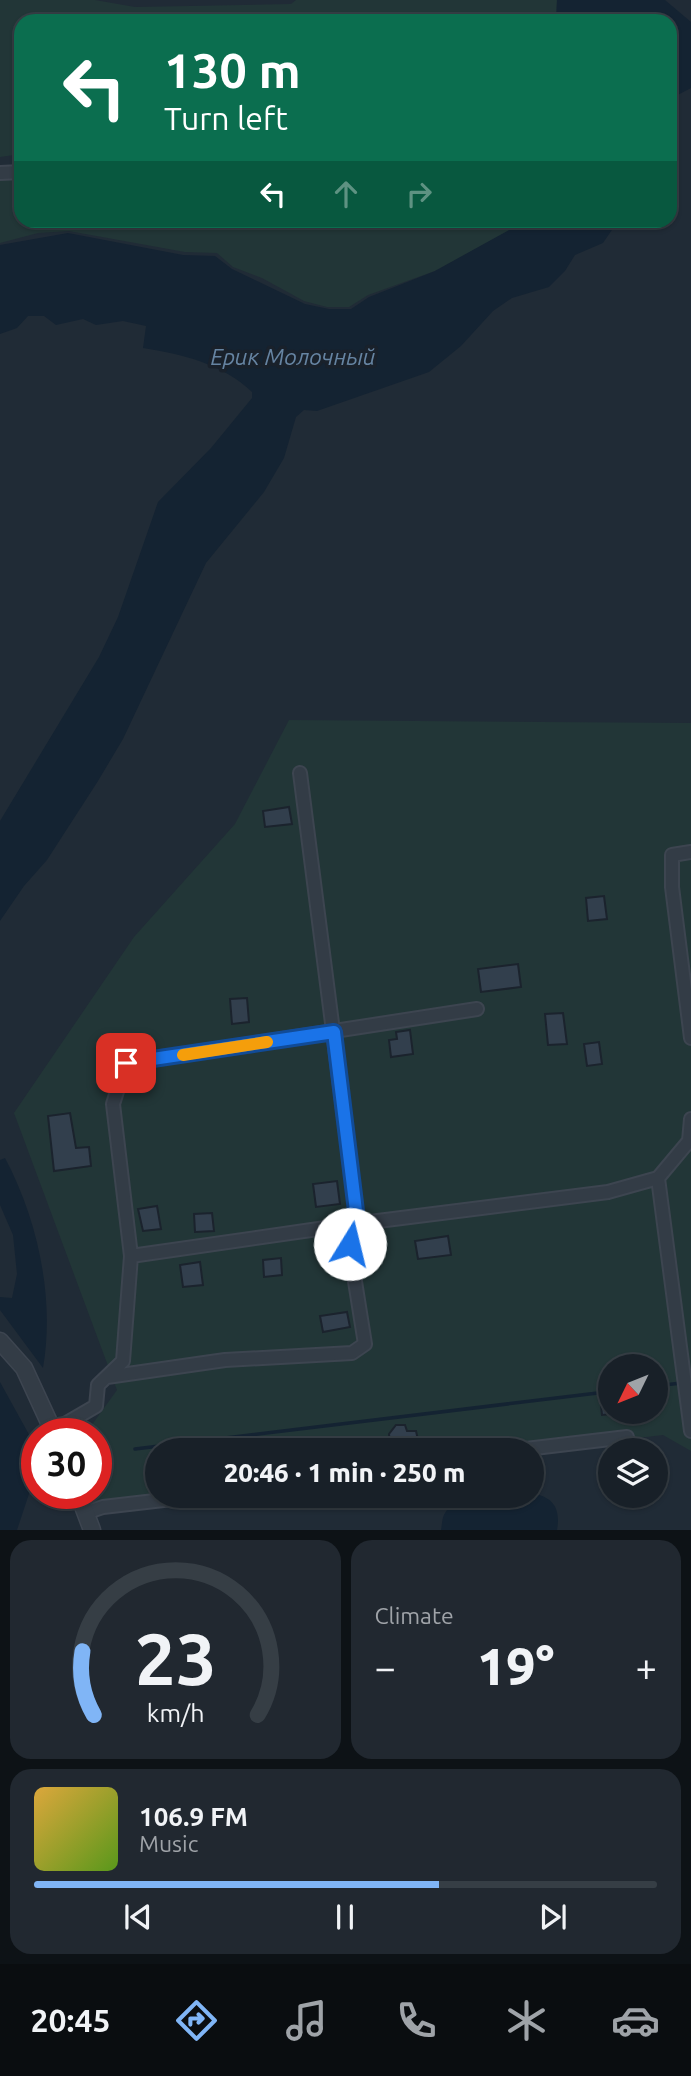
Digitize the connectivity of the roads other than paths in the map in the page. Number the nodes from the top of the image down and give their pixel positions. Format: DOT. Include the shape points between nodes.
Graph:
graph roads {
  1 [pos="300,773"];
  2 [pos="691,852"];
  3 [pos="477,1009"];
  4 [pos="334,1032"];
  5 [pos="691,1038"];
  6 [pos="691,1119"];
  7 [pos="658,1178"];
  8 [pos="346,1225"];
  9 [pos="131,1256"];
  10 [pos="0,1341"];
  11 [pos="107,1377"];
  12 [pos="47,1418"];
  13 [pos="77,1418"];
  14 [pos="691,1431"];
  15 [pos="627,1437"];
  16 [pos="544,1447"];
  17 [pos="145,1502"];
  18 [pos="84,1509"];
  19 [pos="85,1513"];
  20 [pos="92,1530"];
  1 -- 4 [label="street"];
  2 -- 5 [label="street" via="672,855 672,865"];
  3 -- 4 [label="street"];
  4 -- 8 [label="street" via="356,1211"];
  4 -- 9 [label="street" via="126,1063 113,1104"];
  6 -- 7 [label="street" via="689,1141"];
  7 -- 8 [label="street" via="608,1192"];
  7 -- 14 [label="street"];
  8 -- 9 [label="street"];
  8 -- 11 [label="street" via="365,1344 352,1353 226,1360"];
  9 -- 11 [label="street" via="123,1362"];
  10 -- 12 [label="street" via="24,1368"];
  11 -- 13 [label="street" via="98,1385 96,1406"];
  15 -- 16 [label="street"];
  17 -- 19 [label="street"];
  18 -- 19 [label="street"];
  19 -- 20 [label="street"];
}
